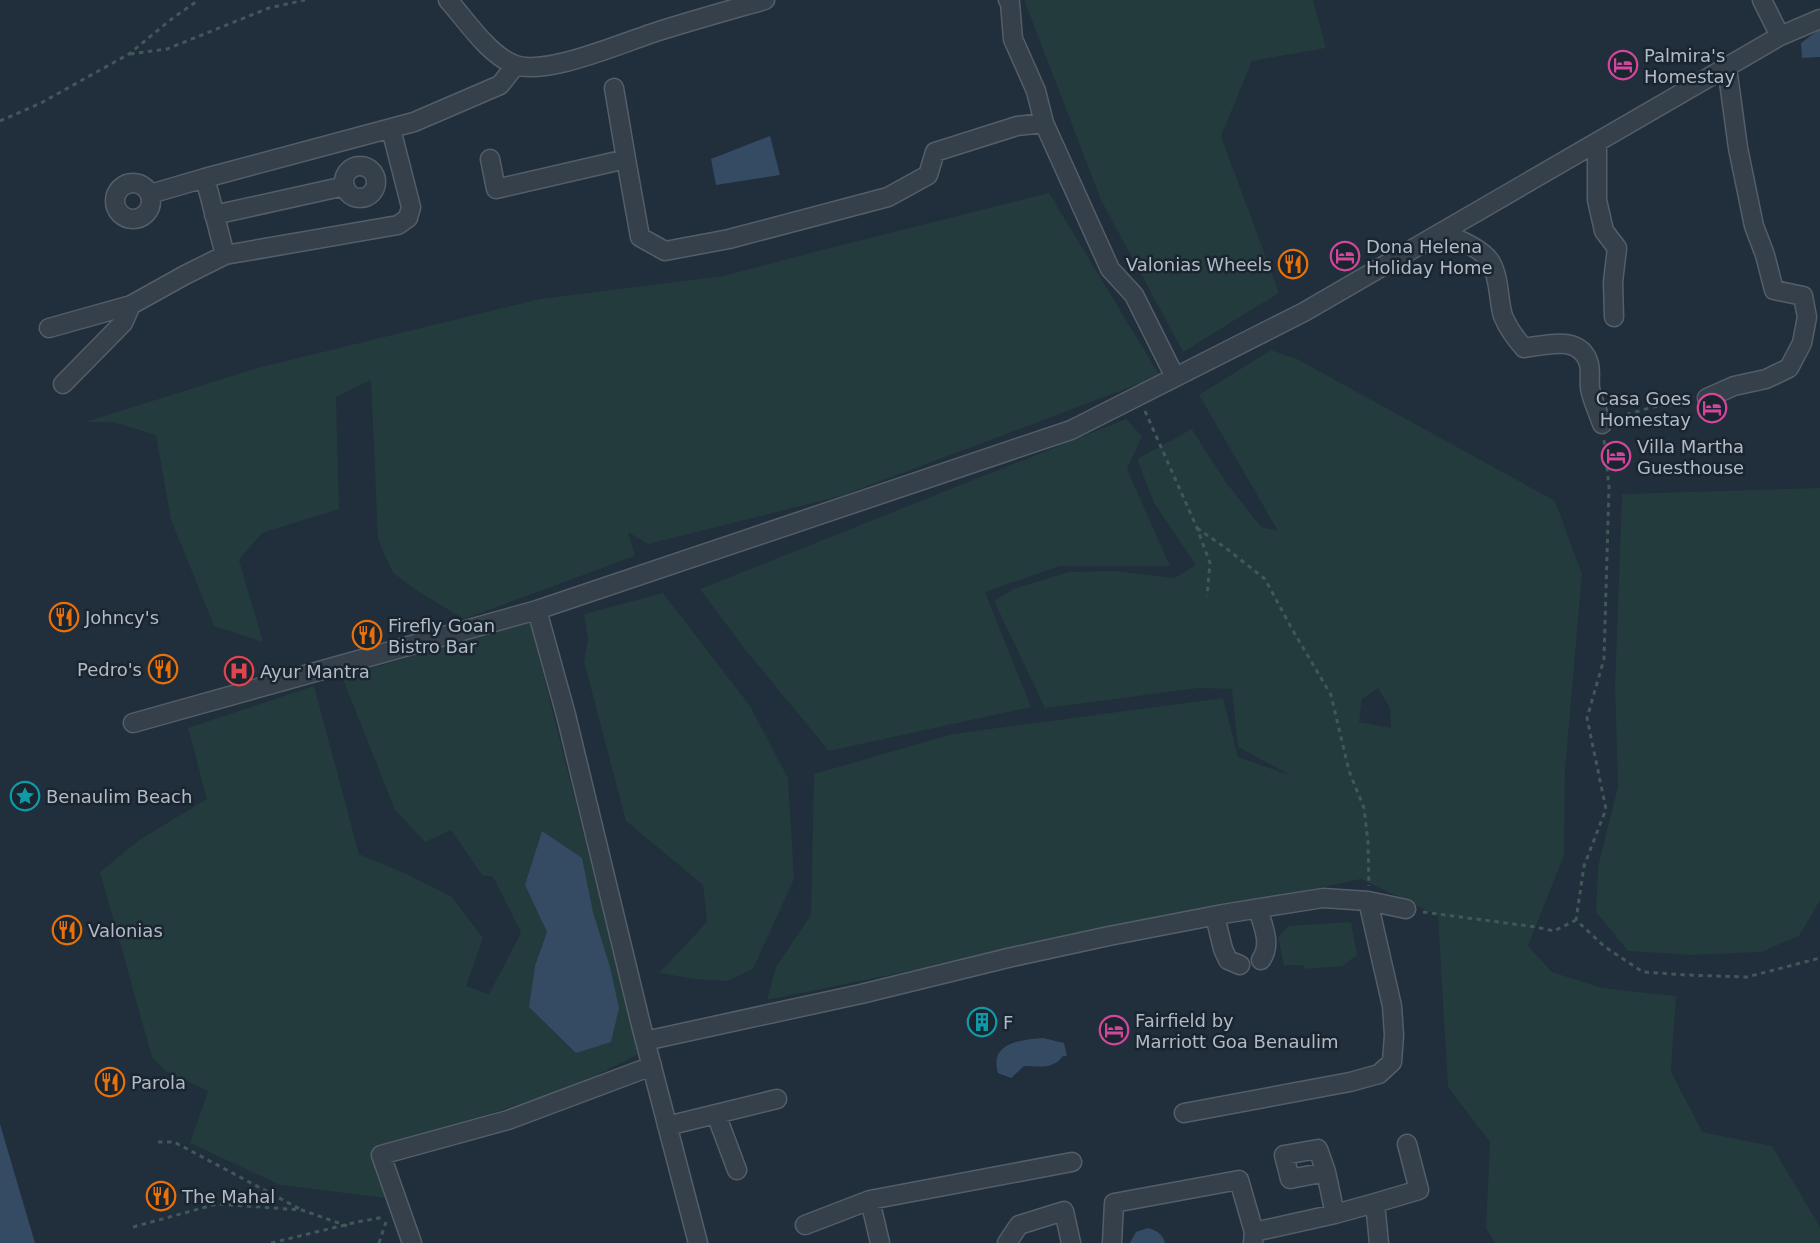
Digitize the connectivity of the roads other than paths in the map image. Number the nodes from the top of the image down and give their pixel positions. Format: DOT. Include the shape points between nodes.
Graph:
graph roads {
  1 [pos="448,0"];
  2 [pos="765,0"];
  3 [pos="1008,0"];
  4 [pos="1762,0"];
  5 [pos="1820,19"];
  6 [pos="1780,36"];
  7 [pos="515,66"];
  8 [pos="1727,67"];
  9 [pos="614,88"];
  10 [pos="1044,123"];
  11 [pos="392,129"];
  12 [pos="1598,142"];
  13 [pos="490,159"];
  14 [pos="626,159"];
  15 [pos="401,166"];
  16 [pos="205,178"];
  17 [pos="150,194"];
  18 [pos="214,215"];
  19 [pos="1441,233"];
  20 [pos="225,255"];
  21 [pos="131,305"];
  22 [pos="1614,318"];
  23 [pos="49,328"];
  24 [pos="1175,377"];
  25 [pos="63,384"];
  26 [pos="1707,398"];
  27 [pos="1602,424"];
  28 [pos="537,610"];
  29 [pos="133,723"];
  30 [pos="1368,901"];
  31 [pos="1258,909"];
  32 [pos="1406,909"];
  33 [pos="1215,916"];
  34 [pos="1260,960"];
  35 [pos="1240,965"];
  36 [pos="645,1041"];
  37 [pos="652,1066"];
  38 [pos="777,1099"];
  39 [pos="1184,1113"];
  40 [pos="716,1114"];
  41 [pos="667,1126"];
  42 [pos="1407,1144"];
  43 [pos="1072,1162"];
  44 [pos="737,1170"];
  45 [pos="1326,1172"];
  46 [pos="870,1200"];
  47 [pos="1375,1203"];
  48 [pos="1335,1214"];
  49 [pos="805,1225"];
  50 [pos="1254,1237"];
  51 [pos="412,1243"];
  52 [pos="698,1243"];
  53 [pos="880,1243"];
  54 [pos="1007,1243"];
  55 [pos="1071,1243"];
  56 [pos="1112,1243"];
  57 [pos="1379,1243"];
  1 -- 7 [label="street" via="498,56"];
  2 -- 7 [label="street" via="547,67"];
  3 -- 10 [label="street" via="1013,39"];
  4 -- 6 [label="street"];
  5 -- 6 [label="street"];
  6 -- 8 [label="street"];
  7 -- 11 [label="street" via="500,85"];
  8 -- 12 [label="street"];
  8 -- 26 [label="street" via="1754,226 1774,290 1803,296 1807,318 1802,343 1789,368 1766,380 1734,386"];
  9 -- 14 [label="street"];
  10 -- 14 [label="street" via="1017,126 935,152 928,175 888,197 729,239 665,251 640,237"];
  10 -- 24 [label="street" via="1110,269 1134,295"];
  11 -- 15 [label="street"];
  11 -- 16 [label="street"];
  12 -- 19 [label="street"];
  12 -- 22 [label="street" via="1597,200 1604,231 1617,248"];
  13 -- 14 [label="street" via="496,189"];
  15 -- 18 [label="street" via="374,175 376,185 366,197 355,198 345,186"];
  15 -- 20 [label="street" via="411,207 408,218 398,225"];
  16 -- 17 [label="street"];
  16 -- 18 [label="street"];
  18 -- 20 [label="street"];
  19 -- 24 [label="street" via="1304,312"];
  19 -- 27 [label="street" via="1468,243 1489,261 1499,288 1503,316 1524,348 1559,342 1576,347 1586,357 1590,387"];
  20 -- 21 [label="street"];
  21 -- 23 [label="street"];
  21 -- 25 [label="street" via="123,323"];
  24 -- 28 [label="street" via="1071,430"];
  28 -- 29 [label="street"];
  28 -- 36 [label="street"];
  30 -- 31 [label="street" via="1323,898"];
  30 -- 32 [label="street"];
  30 -- 39 [label="street" via="1392,1006 1392,1062 1379,1074 1350,1082"];
  31 -- 33 [label="street"];
  31 -- 34 [label="street" via="1267,945"];
  33 -- 35 [label="street" via="1228,960"];
  33 -- 36 [label="street" via="1023,954"];
  36 -- 37 [label="street"];
  37 -- 41 [label="street"];
  37 -- 51 [label="street" via="508,1120 381,1155"];
  38 -- 40 [label="street"];
  40 -- 41 [label="street"];
  40 -- 44 [label="street"];
  41 -- 52 [label="street"];
  42 -- 47 [label="street" via="1419,1190"];
  43 -- 46 [label="street"];
  45 -- 48 [label="street"];
  46 -- 49 [label="street"];
  46 -- 53 [label="street"];
  47 -- 48 [label="street"];
  47 -- 57 [label="street"];
  48 -- 50 [label="street"];
  50 -- 56 [label="street" via="1239,1180 1114,1203"];
  54 -- 55 [label="street" via="1019,1225 1065,1211"];
}
